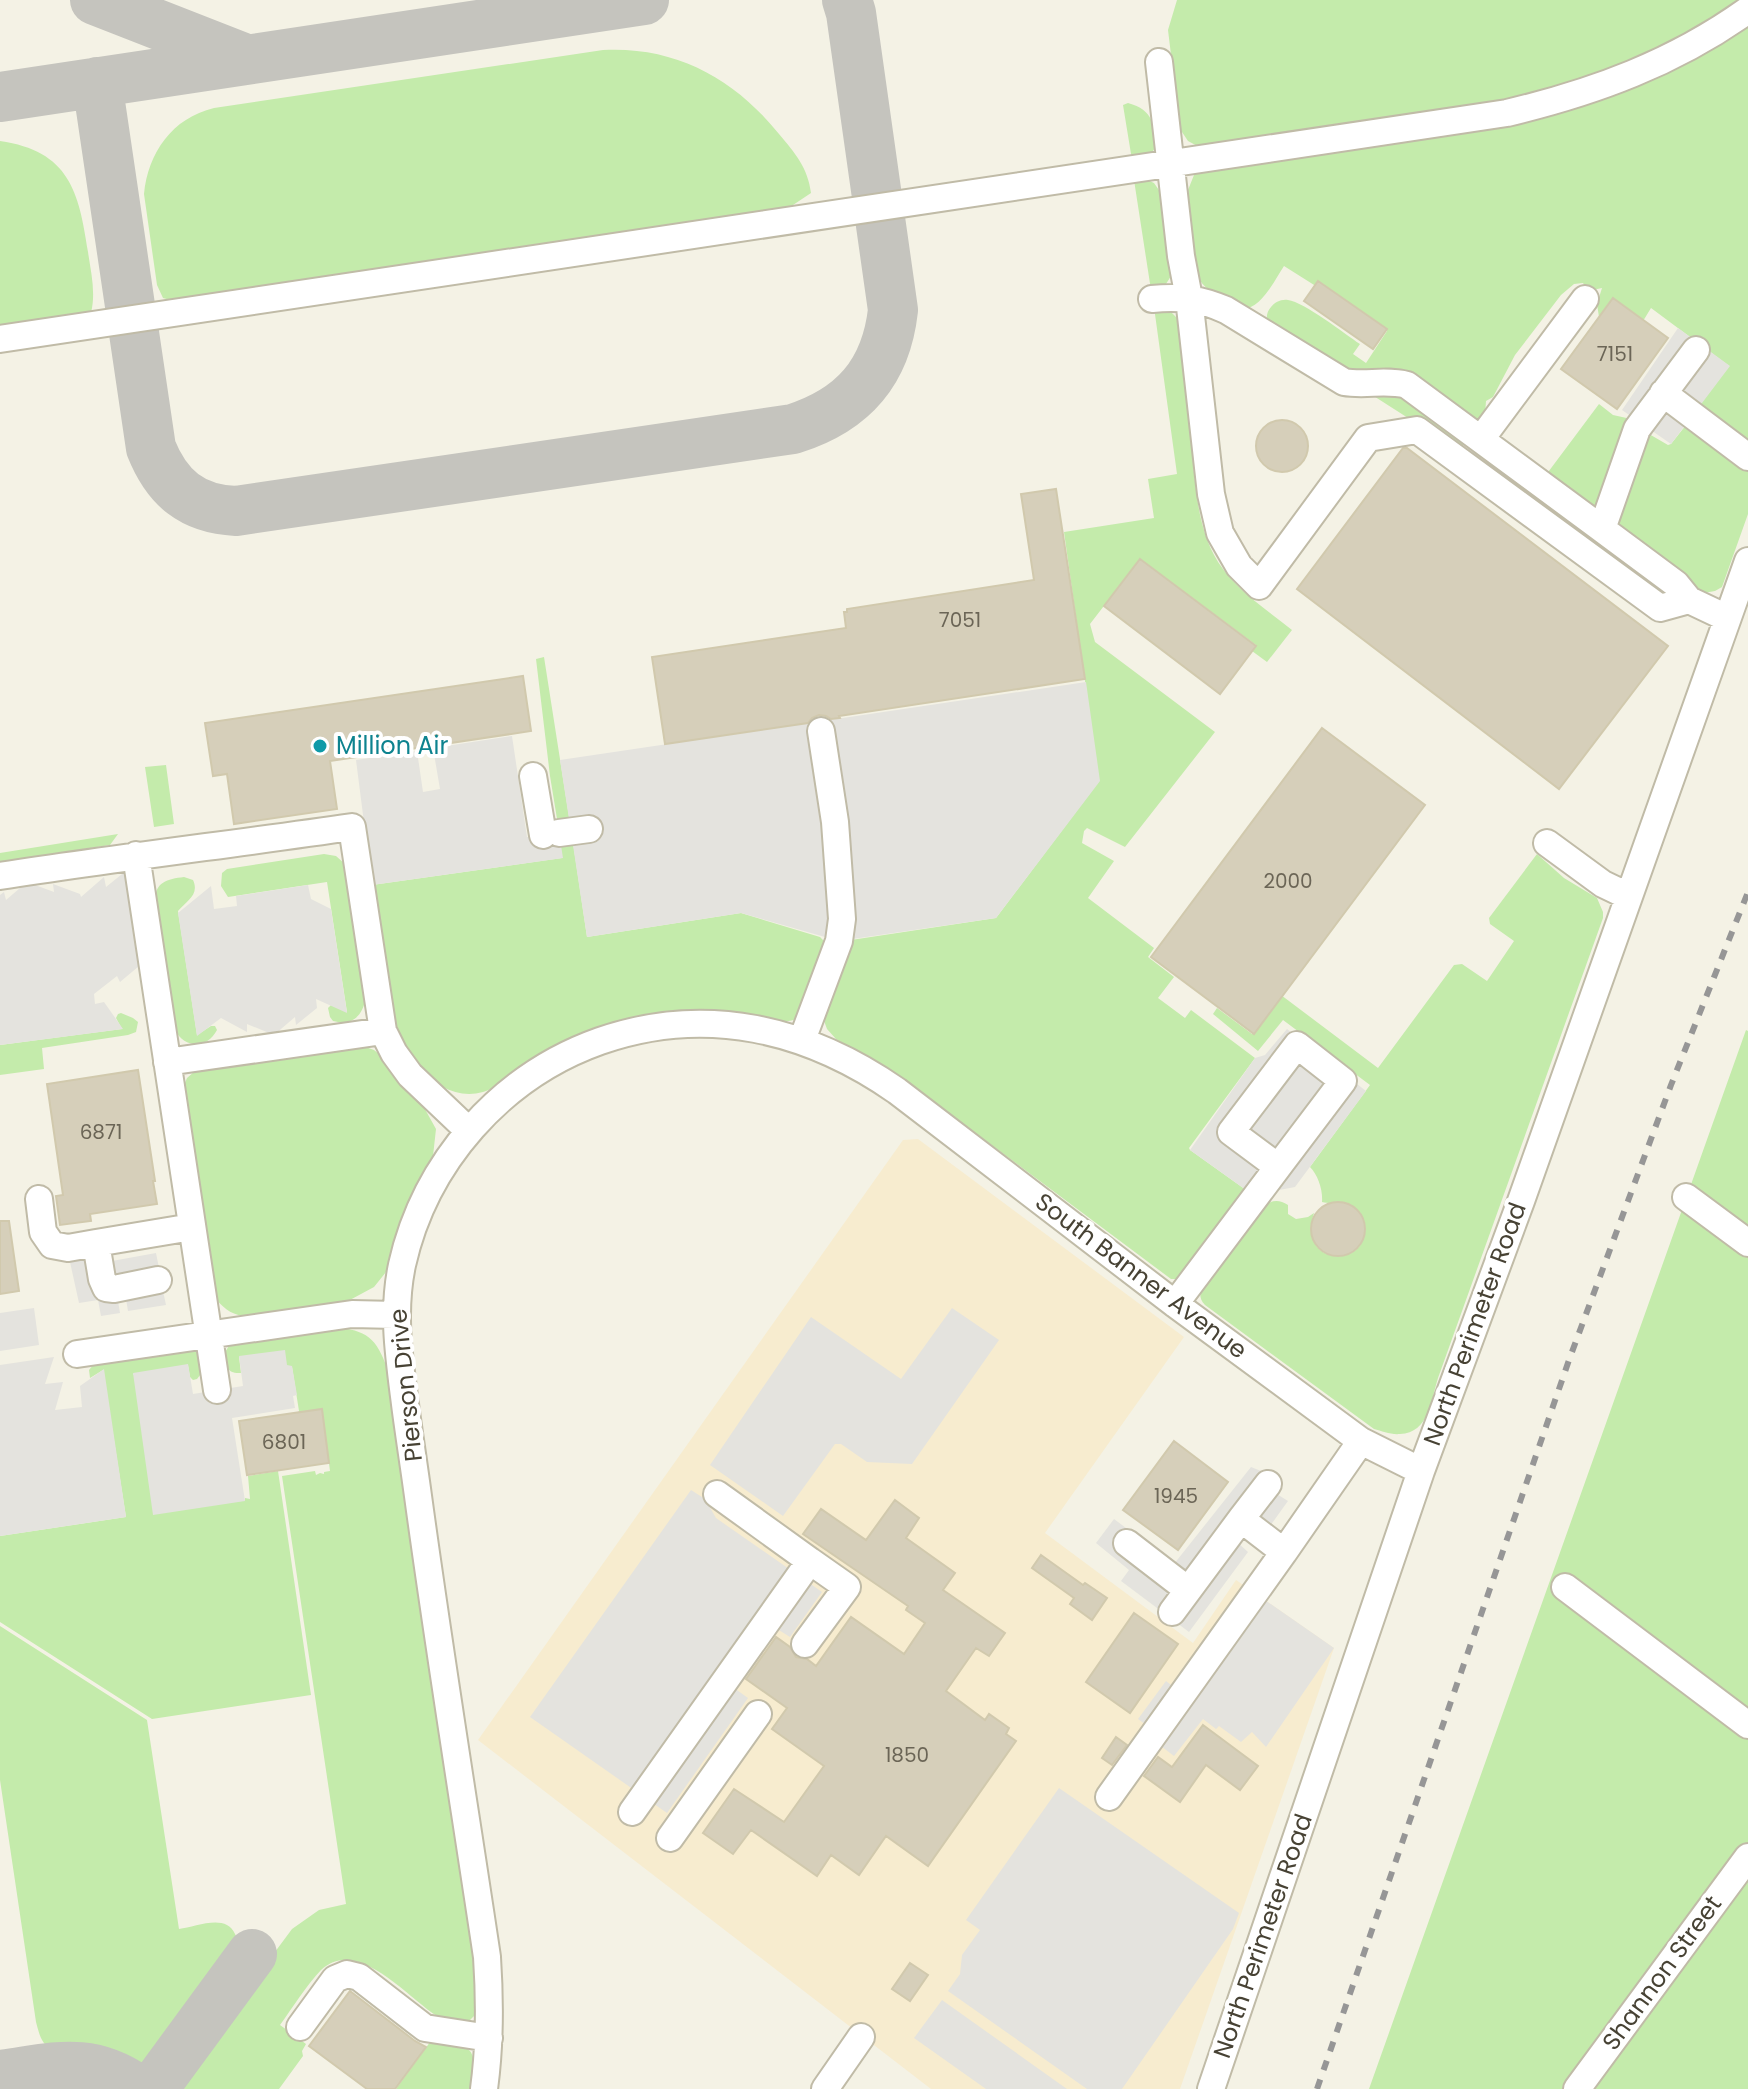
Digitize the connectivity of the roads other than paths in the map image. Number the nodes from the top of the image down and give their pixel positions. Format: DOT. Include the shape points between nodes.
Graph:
graph roads {
  1 [pos="1748,10"];
  2 [pos="1159,62"];
  3 [pos="1171,164"];
  4 [pos="1189,298"];
  5 [pos="1152,299"];
  6 [pos="1585,299"];
  7 [pos="0,339"];
  8 [pos="1696,350"];
  9 [pos="1663,393"];
  10 [pos="1481,439"];
  11 [pos="1748,457"];
  12 [pos="1602,529"];
  13 [pos="1748,561"];
  14 [pos="1689,600"];
  15 [pos="1727,618"];
  16 [pos="821,731"];
  17 [pos="533,776"];
  18 [pos="589,829"];
  19 [pos="1547,843"];
  20 [pos="136,855"];
  21 [pos="0,876"];
  22 [pos="1628,896"];
  23 [pos="383,1031"];
  24 [pos="802,1040"];
  25 [pos="167,1062"];
  26 [pos="868,1071"];
  27 [pos="469,1131"];
  28 [pos="1278,1167"];
  29 [pos="1686,1197"];
  30 [pos="39,1199"];
  31 [pos="192,1227"];
  32 [pos="96,1243"];
  33 [pos="1748,1243"];
  34 [pos="158,1280"];
  35 [pos="1175,1304"];
  36 [pos="396,1315"];
  37 [pos="209,1336"];
  38 [pos="77,1354"];
  39 [pos="217,1390"];
  40 [pos="1361,1441"];
  41 [pos="1421,1471"];
  42 [pos="1268,1484"];
  43 [pos="717,1494"];
  44 [pos="1241,1519"];
  45 [pos="1127,1543"];
  46 [pos="1284,1552"];
  47 [pos="810,1561"];
  48 [pos="1565,1587"];
  49 [pos="1188,1590"];
  50 [pos="1172,1612"];
  51 [pos="805,1644"];
  52 [pos="758,1714"];
  53 [pos="1748,1725"];
  54 [pos="1109,1797"];
  55 [pos="632,1812"];
  56 [pos="670,1838"];
  57 [pos="1748,1857"];
  58 [pos="300,2027"];
  59 [pos="861,2037"];
  60 [pos="489,2038"];
  61 [pos="1581,2087"];
  62 [pos="484,2089"];
  63 [pos="825,2089"];
  64 [pos="1211,2089"];
  1 -- 3 [label="street" via="1677,54 1572,97 1507,113"];
  2 -- 3 [label="street"];
  3 -- 4 [label="street"];
  3 -- 7 [label="street"];
  4 -- 5 [label="street"];
  4 -- 10 [label="street" via="1226,310 1344,382 1407,385"];
  4 -- 14 [label="street" via="1220,533 1239,566 1259,586 1368,438 1417,430 1660,608"];
  6 -- 10 [label="street"];
  8 -- 9 [label="street"];
  9 -- 11 [label="street"];
  9 -- 12 [label="street" via="1637,429"];
  10 -- 12 [label="street"];
  12 -- 14 [label="street" via="1676,584"];
  13 -- 15 [label="street, North Perimeter Road"];
  14 -- 15 [label="street"];
  15 -- 22 [label="street, North Perimeter Road"];
  16 -- 24 [label="street" via="842,919 839,941"];
  17 -- 18 [label="street" via="551,834"];
  19 -- 22 [label="street"];
  20 -- 21 [label="street"];
  20 -- 23 [label="street" via="352,827"];
  20 -- 25 [label="street"];
  22 -- 41 [label="street, North Perimeter Road"];
  23 -- 25 [label="street"];
  23 -- 27 [label="street" via="410,1075"];
  24 -- 26 [label="street, Pierson Drive"];
  24 -- 27 [label="street, Pierson Drive" via="713,1024 669,1026 607,1039 531,1075"];
  25 -- 31 [label="street"];
  26 -- 35 [label="street, South Banner Avenue"];
  27 -- 36 [label="street, Pierson Drive" via="436,1177 411,1232"];
  28 -- 28 [label="street" via="1343,1081 1297,1045 1231,1132"];
  28 -- 35 [label="street"];
  29 -- 33 [label="street"];
  30 -- 32 [label="street" via="43,1232 52,1245"];
  31 -- 32 [label="street"];
  31 -- 37 [label="street"];
  32 -- 34 [label="street" via="106,1288"];
  35 -- 40 [label="street, South Banner Avenue"];
  36 -- 37 [label="street" via="352,1314"];
  36 -- 60 [label="street, Pierson Drive" via="421,1522 487,1957"];
  37 -- 38 [label="street"];
  37 -- 39 [label="street"];
  40 -- 41 [label="street, South Banner Avenue"];
  40 -- 46 [label="street"];
  41 -- 64 [label="street, North Perimeter Road"];
  42 -- 44 [label="street"];
  43 -- 47 [label="street"];
  44 -- 46 [label="street"];
  44 -- 49 [label="street"];
  45 -- 49 [label="street"];
  46 -- 54 [label="street"];
  47 -- 51 [label="street" via="847,1587"];
  47 -- 55 [label="street"];
  48 -- 53 [label="street"];
  49 -- 50 [label="street"];
  52 -- 56 [label="street"];
  57 -- 61 [label="street, Shannon Street"];
  58 -- 60 [label="street" via="335,1979 347,1974 359,1977 425,2028"];
  59 -- 63 [label="street"];
  60 -- 62 [label="street, Pierson Drive"];
}
